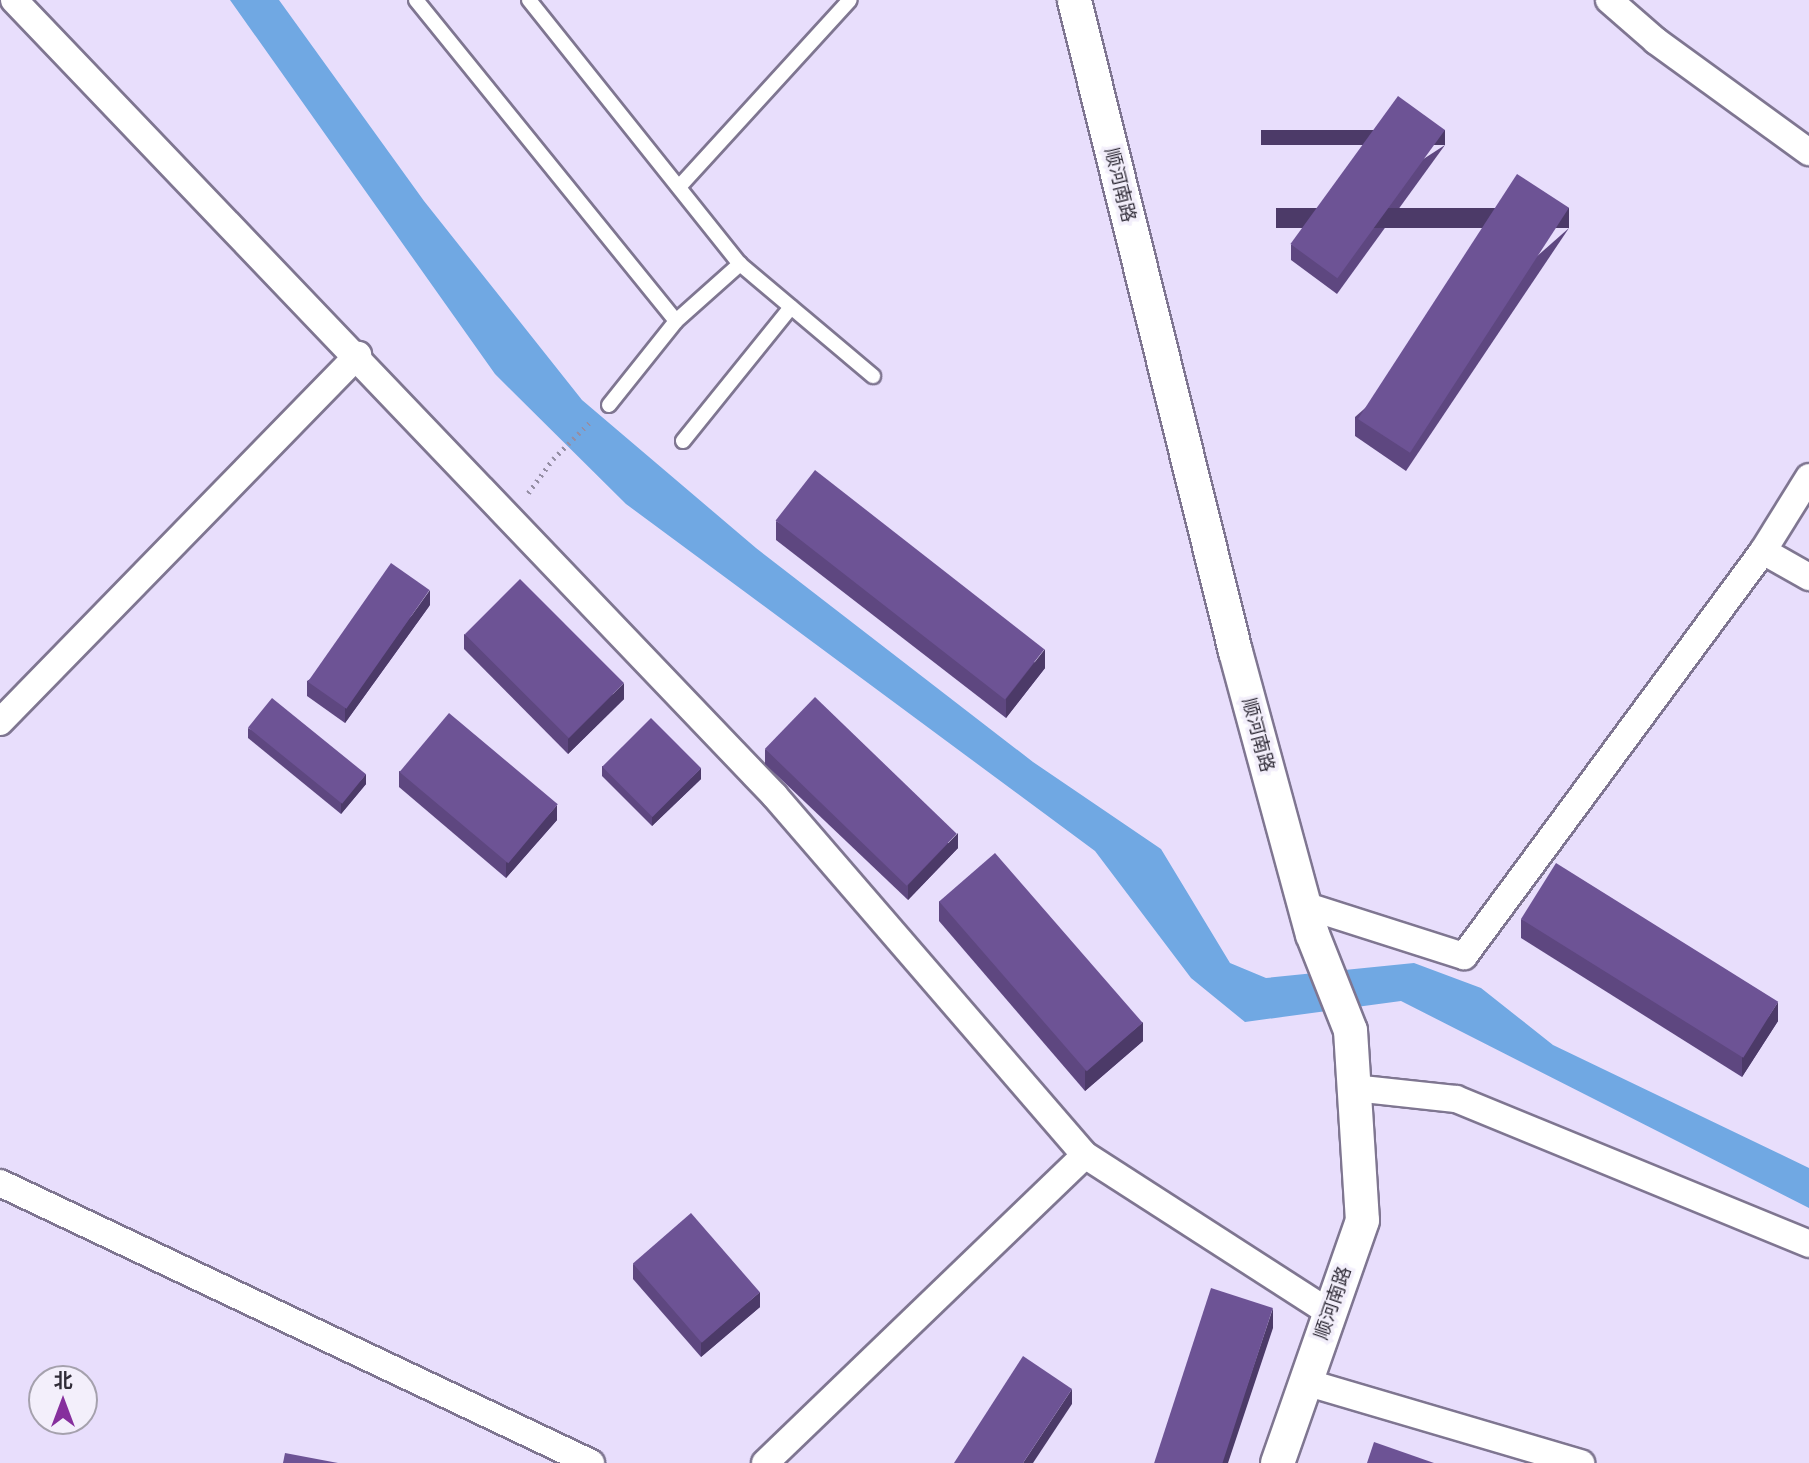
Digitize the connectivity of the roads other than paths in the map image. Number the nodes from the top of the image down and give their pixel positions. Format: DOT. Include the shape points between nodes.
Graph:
graph roads {
  1 [pos="14,0"];
  2 [pos="416,0"];
  3 [pos="529,0"];
  4 [pos="850,0"];
  5 [pos="1074,0"];
  6 [pos="1609,0"];
  7 [pos="1809,152"];
  8 [pos="679,187"];
  9 [pos="740,264"];
  10 [pos="790,307"];
  11 [pos="676,321"];
  12 [pos="358,355"];
  13 [pos="873,376"];
  14 [pos="609,405"];
  15 [pos="683,441"];
  16 [pos="1809,477"];
  17 [pos="1763,551"];
  18 [pos="1809,577"];
  19 [pos="0,722"];
  20 [pos="1308,919"];
  21 [pos="1354,1088"];
  22 [pos="1085,1155"];
  23 [pos="0,1183"];
  24 [pos="1809,1244"];
  25 [pos="1329,1312"];
  26 [pos="1305,1382"];
  27 [pos="591,1463"];
  28 [pos="765,1463"];
  29 [pos="1277,1463"];
  30 [pos="1581,1463"];
  1 -- 12 [label="street"];
  2 -- 11 [label="lane"];
  3 -- 8 [label="lane"];
  4 -- 8 [label="lane"];
  5 -- 20 [label="street, 顺河南路" via="1235,651"];
  6 -- 7 [label="street" via="1656,41"];
  8 -- 9 [label="lane"];
  9 -- 10 [label="lane"];
  9 -- 11 [label="lane"];
  10 -- 13 [label="lane"];
  10 -- 15 [label="lane"];
  11 -- 14 [label="lane"];
  12 -- 19 [label="street"];
  12 -- 22 [label="street" via="775,796"];
  16 -- 17 [label="street"];
  17 -- 18 [label="street"];
  17 -- 20 [label="street" via="1464,956"];
  20 -- 21 [label="street, 顺河南路" via="1350,1030"];
  21 -- 24 [label="street" via="1456,1099"];
  21 -- 25 [label="street, 顺河南路" via="1362,1220"];
  22 -- 25 [label="street"];
  22 -- 28 [label="street"];
  23 -- 27 [label="street"];
  25 -- 26 [label="street, 顺河南路"];
  26 -- 29 [label="street, 顺河南路"];
  26 -- 30 [label="street"];
}
